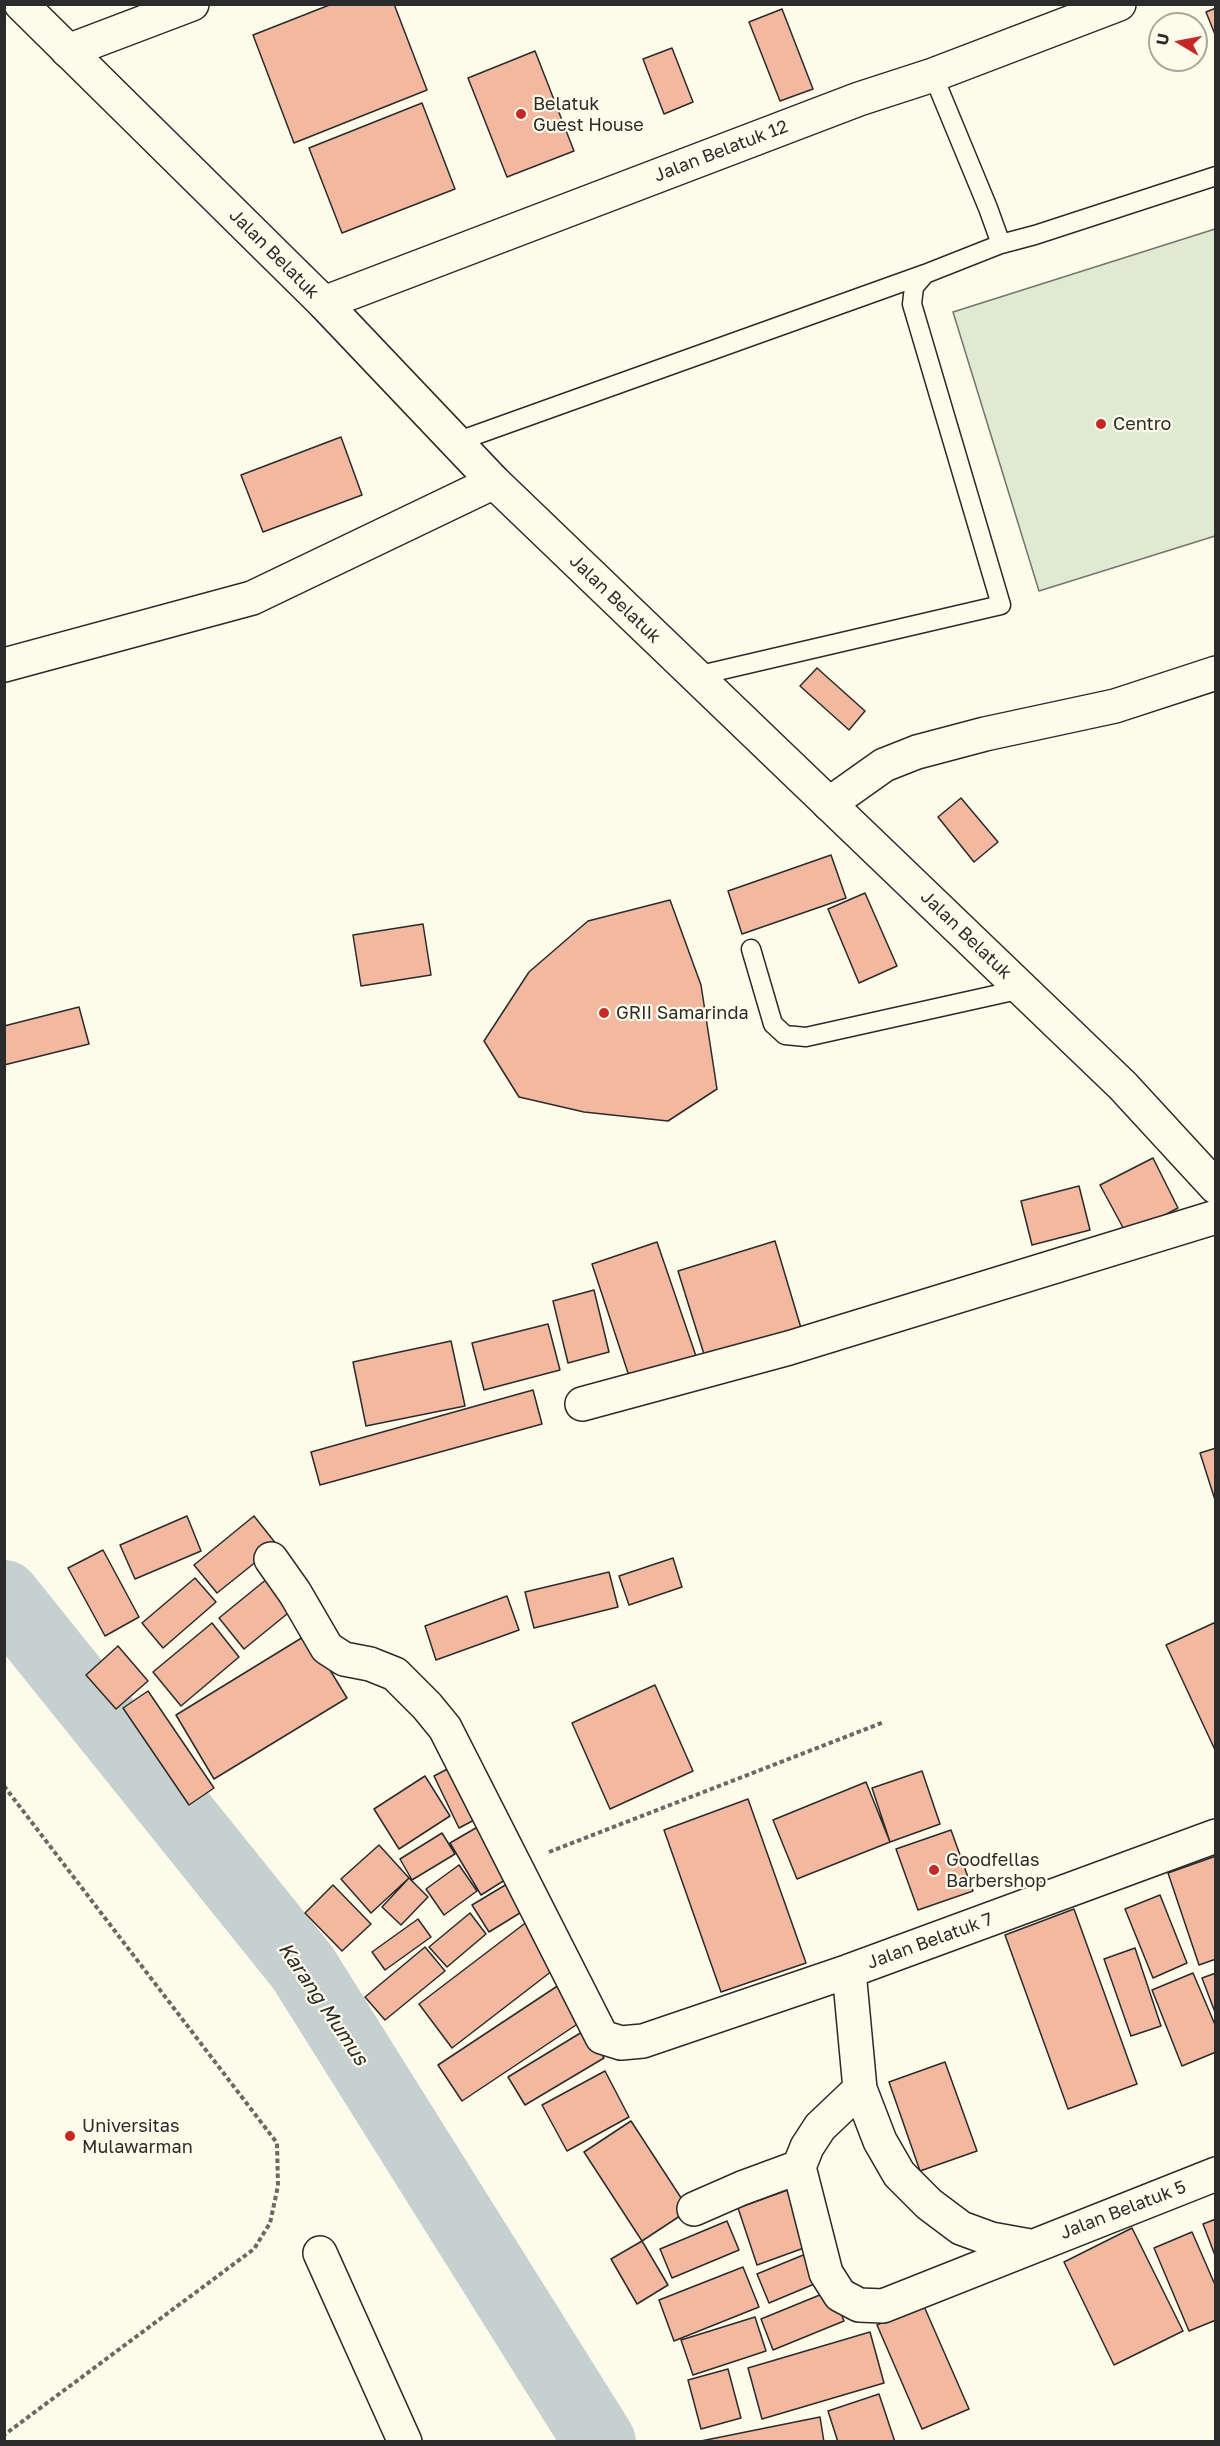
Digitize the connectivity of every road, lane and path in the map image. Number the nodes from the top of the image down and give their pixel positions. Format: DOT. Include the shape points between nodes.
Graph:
graph roads {
  1 [pos="21,4"];
  2 [pos="192,4"];
  3 [pos="1119,4"];
  4 [pos="68,51"];
  5 [pos="933,75"];
  6 [pos="1215,176"];
  7 [pos="1001,244"];
  8 [pos="925,274"];
  9 [pos="324,303"];
  10 [pos="456,442"];
  11 [pos="494,482"];
  12 [pos="4,664"];
  13 [pos="1215,673"];
  14 [pos="696,676"];
  15 [pos="829,804"];
  16 [pos="751,949"];
  17 [pos="1022,989"];
  18 [pos="1215,1187"];
  19 [pos="1215,1217"];
  20 [pos="582,1404"];
  21 [pos="271,1559"];
  22 [pos="884,1722"];
  23 [pos="4,1786"];
  24 [pos="1215,1836"];
  25 [pos="515,1865"];
  26 [pos="849,1971"];
  27 [pos="860,2090"];
  28 [pos="799,2168"];
  29 [pos="1215,2174"];
  30 [pos="694,2210"];
  31 [pos="1030,2246"];
  32 [pos="320,2253"];
  33 [pos="4,2435"];
  34 [pos="405,2442"];
  1 -- 4 [label="street, Jalan Belatuk"];
  2 -- 4 [label="street"];
  3 -- 5 [label="street, Jalan Belatuk 12"];
  4 -- 9 [label="street, Jalan Belatuk"];
  5 -- 7 [label="lane"];
  5 -- 9 [label="street, Jalan Belatuk 12" via="859,99"];
  6 -- 7 [label="lane"];
  7 -- 8 [label="lane"];
  8 -- 10 [label="lane"];
  8 -- 14 [label="lane" via="914,287 912,304 1001,605"];
  9 -- 10 [label="street, Jalan Belatuk"];
  10 -- 11 [label="street, Jalan Belatuk"];
  11 -- 12 [label="street" via="252,598"];
  11 -- 14 [label="street, Jalan Belatuk"];
  13 -- 15 [label="street" via="1115,706 917,752 884,765"];
  14 -- 15 [label="street, Jalan Belatuk"];
  15 -- 17 [label="street, Jalan Belatuk"];
  16 -- 17 [label="lane" via="773,1024 785,1035 806,1037"];
  17 -- 18 [label="street, Jalan Belatuk" via="1123,1086"];
  19 -- 20 [label="street" via="789,1348"];
  21 -- 25 [label="street" via="327,1648 344,1659 395,1674 445,1728"];
  22 -- 25 [label="path"];
  23 -- 33 [label="path" via="277,2143 278,2186 270,2223 254,2249"];
  24 -- 26 [label="street, Jalan Belatuk 7"];
  25 -- 26 [label="street, Jalan Belatuk 7" via="602,2037 621,2043 643,2041"];
  26 -- 27 [label="street"];
  27 -- 28 [label="street" via="820,2127"];
  27 -- 31 [label="street" via="880,2141 899,2174 929,2204 961,2228 991,2239"];
  28 -- 30 [label="street"];
  28 -- 31 [label="street, Jalan Belatuk 5" via="826,2272 840,2295 859,2304 883,2306"];
  29 -- 31 [label="street, Jalan Belatuk 5"];
  32 -- 34 [label="street"];
}
